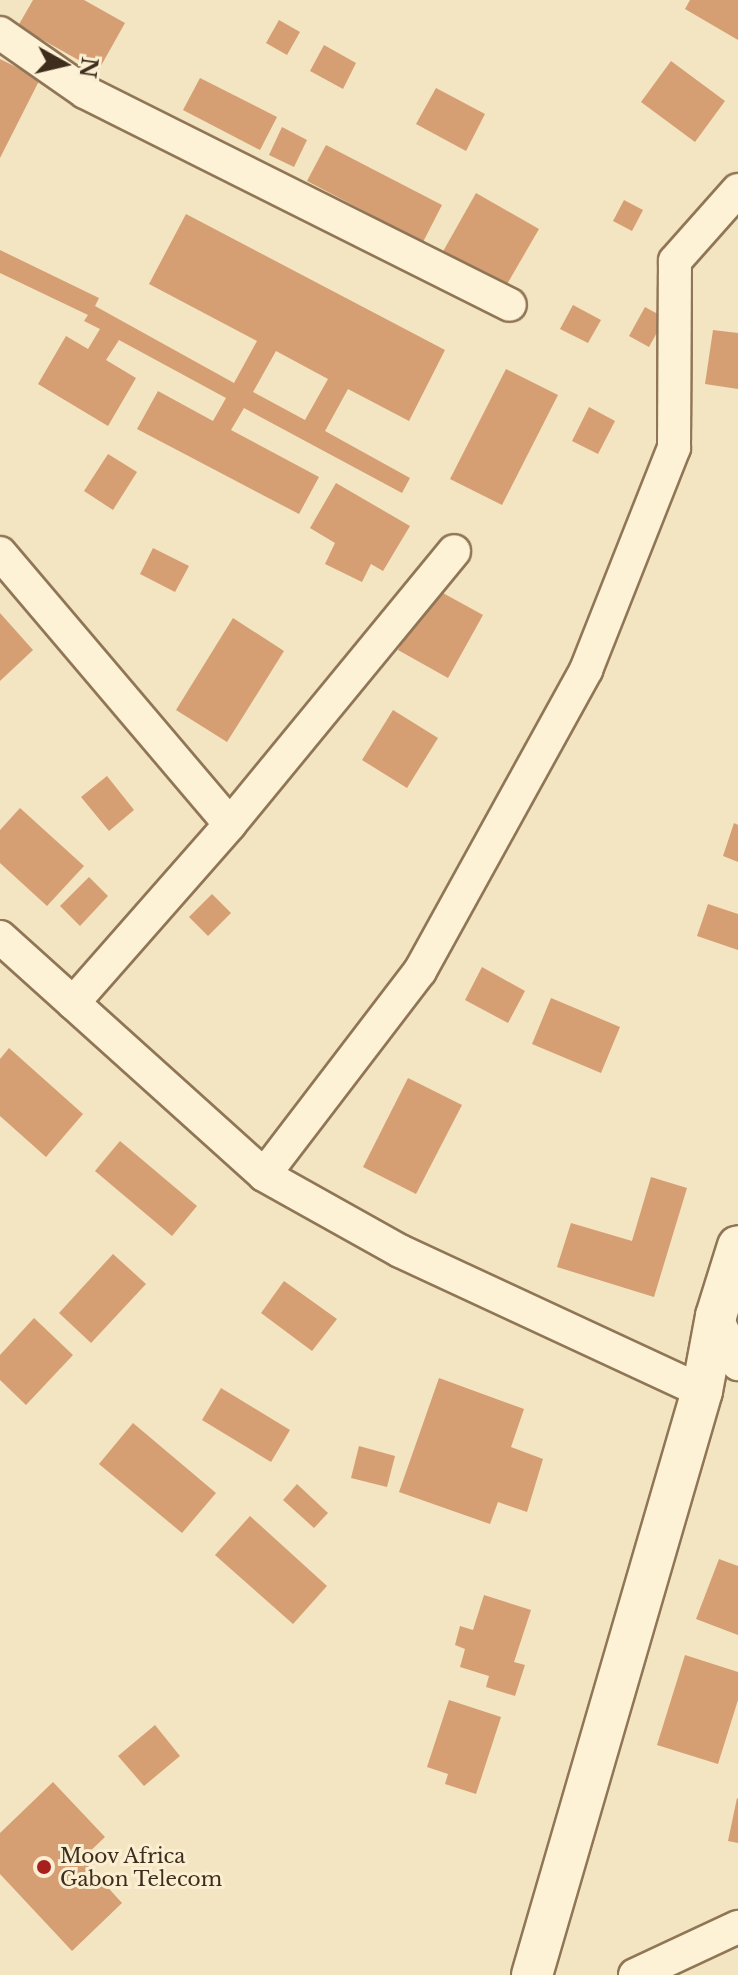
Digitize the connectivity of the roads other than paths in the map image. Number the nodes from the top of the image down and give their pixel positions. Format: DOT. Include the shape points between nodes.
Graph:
graph roads {
  1 [pos="0,33"];
  2 [pos="738,190"];
  3 [pos="510,305"];
  4 [pos="454,551"];
  5 [pos="0,553"];
  6 [pos="230,824"];
  7 [pos="0,937"];
  8 [pos="73,1003"];
  9 [pos="264,1175"];
  10 [pos="738,1246"];
  11 [pos="716,1316"];
  12 [pos="738,1364"];
  13 [pos="702,1391"];
  14 [pos="738,1927"];
  15 [pos="535,1971"];
  16 [pos="635,1975"];
  1 -- 3 [label="street" via="85,92"];
  2 -- 9 [label="street" via="675,261 674,448 586,670 420,971"];
  4 -- 6 [label="street"];
  5 -- 6 [label="street"];
  6 -- 8 [label="street"];
  7 -- 8 [label="street"];
  8 -- 9 [label="street"];
  9 -- 13 [label="street" via="400,1251"];
  10 -- 11 [label="street"];
  11 -- 12 [label="street"];
  11 -- 13 [label="street"];
  13 -- 15 [label="street"];
  14 -- 16 [label="street"];
}
